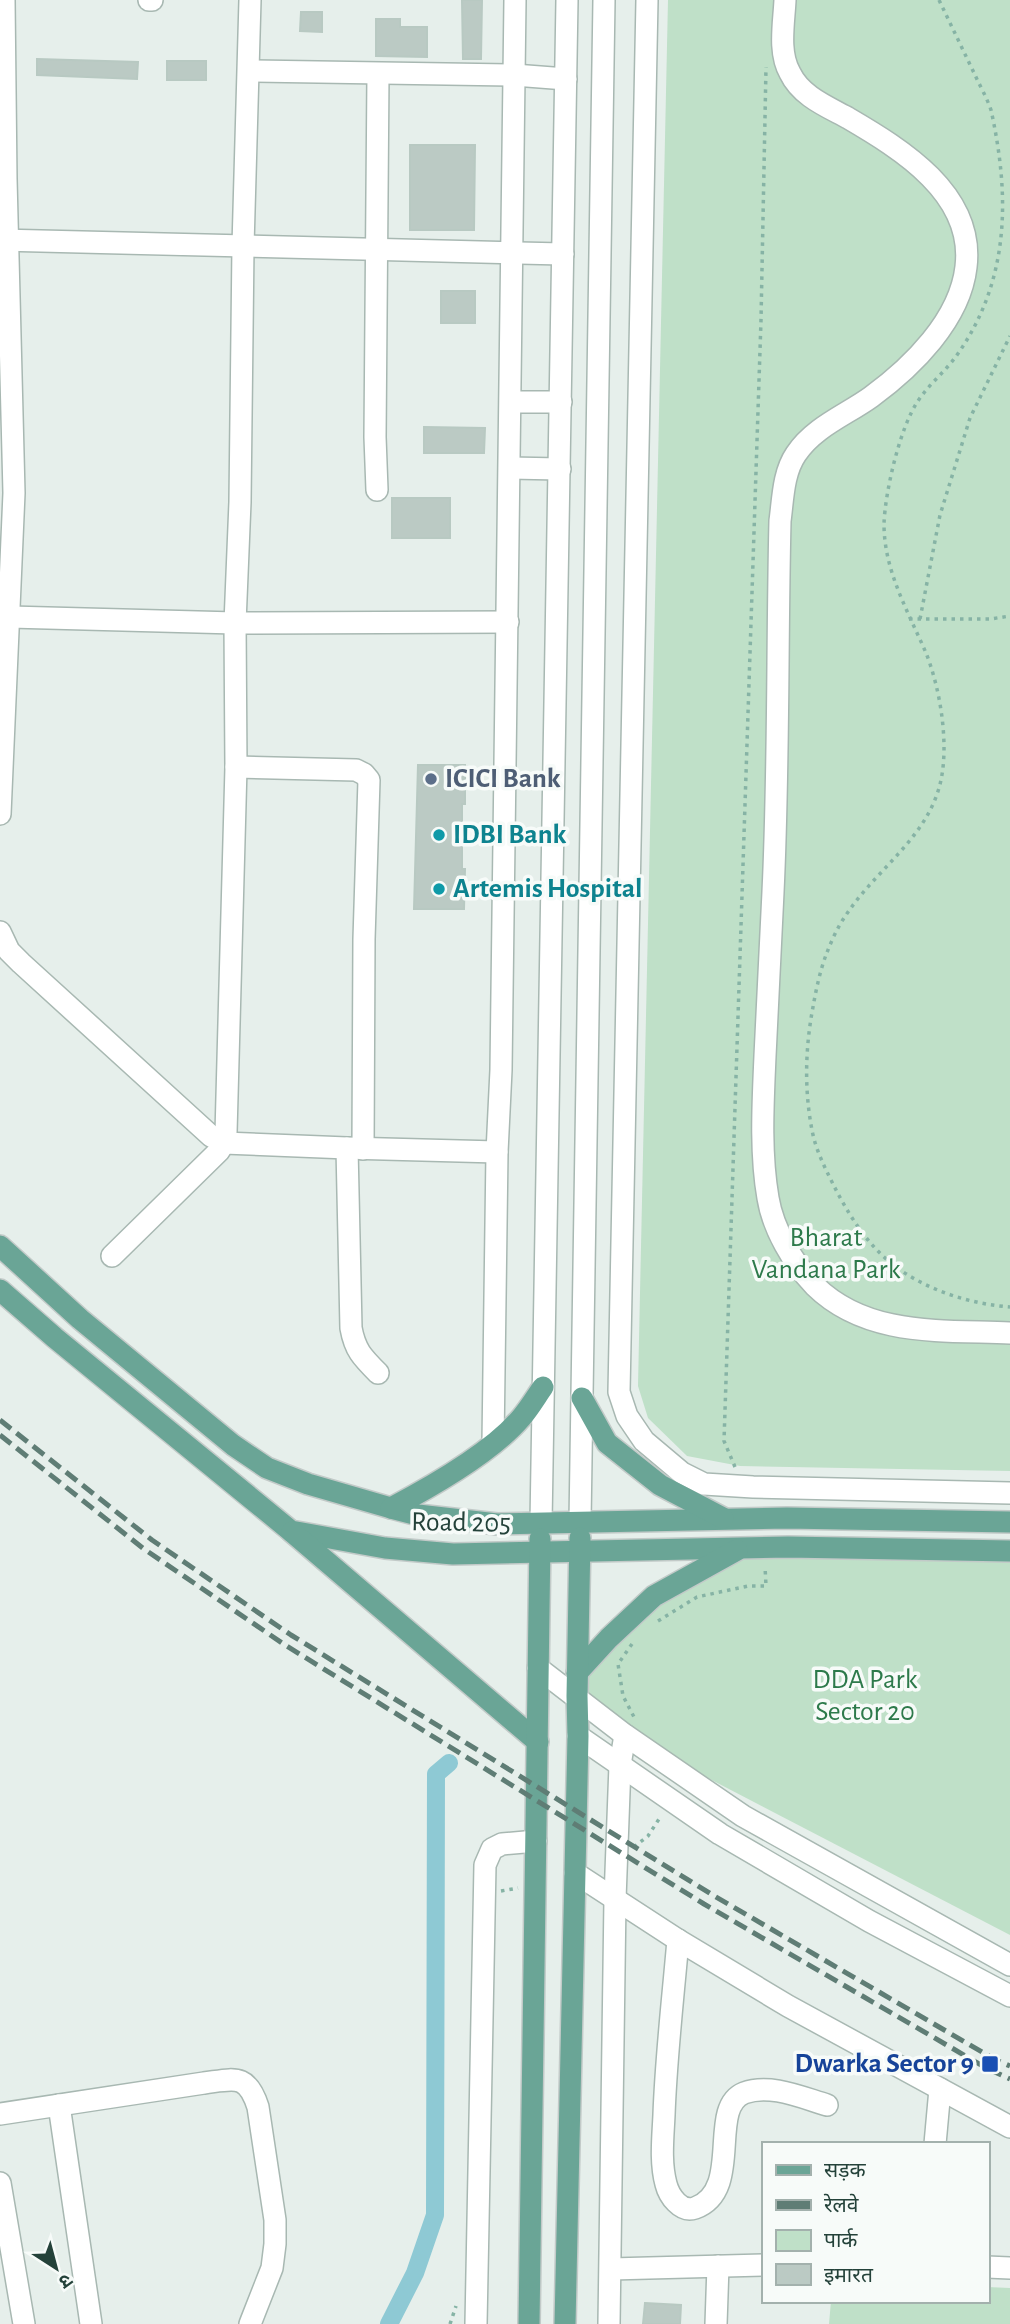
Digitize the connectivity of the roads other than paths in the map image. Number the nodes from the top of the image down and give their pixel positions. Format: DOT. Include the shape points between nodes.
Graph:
graph roads {
  1 [pos="4,0"];
  2 [pos="250,0"];
  3 [pos="515,0"];
  4 [pos="567,0"];
  5 [pos="604,0"];
  6 [pos="647,0"];
  7 [pos="785,0"];
  8 [pos="249,71"];
  9 [pos="378,74"];
  10 [pos="514,75"];
  11 [pos="566,79"];
  12 [pos="4,240"];
  13 [pos="243,246"];
  14 [pos="377,249"];
  15 [pos="513,252"];
  16 [pos="563,254"];
  17 [pos="511,402"];
  18 [pos="561,402"];
  19 [pos="510,467"];
  20 [pos="560,469"];
  21 [pos="377,490"];
  22 [pos="10,617"];
  23 [pos="235,622"];
  24 [pos="508,622"];
  25 [pos="236,767"];
  26 [pos="0,814"];
  27 [pos="0,932"];
  28 [pos="224,1143"];
  29 [pos="355,1149"];
  30 [pos="497,1152"];
  31 [pos="0,1246"];
  32 [pos="112,1256"];
  33 [pos="0,1290"];
  34 [pos="1010,1333"];
  35 [pos="378,1373"];
  36 [pos="543,1387"];
  37 [pos="582,1398"];
  38 [pos="493,1443"];
  39 [pos="1010,1493"];
  40 [pos="391,1508"];
  41 [pos="726,1519"];
  42 [pos="580,1522"];
  43 [pos="1010,1522"];
  44 [pos="541,1523"];
  45 [pos="291,1531"];
  46 [pos="742,1547"];
  47 [pos="579,1551"];
  48 [pos="1010,1551"];
  49 [pos="540,1552"];
  50 [pos="538,1668"];
  51 [pos="577,1673"];
  52 [pos="577,1696"];
  53 [pos="632,1731"];
  54 [pos="578,1736"];
  55 [pos="538,1742"];
  56 [pos="620,1765"];
  57 [pos="536,1840"];
  58 [pos="575,1873"];
  59 [pos="615,1899"];
  60 [pos="678,1940"];
  61 [pos="1010,1965"];
  62 [pos="1010,1996"];
  63 [pos="940,2089"];
  64 [pos="59,2105"];
  65 [pos="827,2105"];
  66 [pos="0,2114"];
  67 [pos="1010,2127"];
  68 [pos="936,2142"];
  69 [pos="0,2183"];
  70 [pos="762,2265"];
  71 [pos="718,2266"];
  72 [pos="989,2267"];
  73 [pos="1010,2268"];
  74 [pos="611,2269"];
  75 [pos="24,2324"];
  76 [pos="91,2324"];
  77 [pos="250,2324"];
  78 [pos="477,2324"];
  79 [pos="528,2324"];
  80 [pos="565,2324"];
  81 [pos="610,2324"];
  82 [pos="716,2324"];
  1 -- 12 [label="street"];
  2 -- 8 [label="street"];
  3 -- 10 [label="street"];
  4 -- 11 [label="street"];
  5 -- 37 [label="street"];
  6 -- 39 [label="street" via="619,1392 627,1416 644,1441 682,1473 704,1484"];
  7 -- 34 [label="street" via="784,56 798,88 879,136 937,183 958,216 967,266 960,295 938,333 912,363 871,397 810,437 794,456 785,480 780,521 775,857 762,1144 767,1197 772,1218 800,1267 832,1301 853,1314 909,1329"];
  8 -- 9 [label="street"];
  8 -- 13 [label="street"];
  9 -- 10 [label="street"];
  9 -- 14 [label="street"];
  10 -- 11 [label="street"];
  10 -- 15 [label="street"];
  11 -- 16 [label="street"];
  12 -- 13 [label="street"];
  12 -- 22 [label="street" via="14,493"];
  13 -- 14 [label="street"];
  13 -- 23 [label="street"];
  14 -- 15 [label="street"];
  14 -- 21 [label="street"];
  15 -- 16 [label="street"];
  15 -- 17 [label="street"];
  16 -- 18 [label="street"];
  17 -- 18 [label="street"];
  17 -- 19 [label="street"];
  18 -- 20 [label="street"];
  19 -- 20 [label="street"];
  19 -- 24 [label="street"];
  20 -- 36 [label="street"];
  22 -- 23 [label="street"];
  22 -- 26 [label="street"];
  23 -- 24 [label="street"];
  23 -- 25 [label="street"];
  24 -- 30 [label="street"];
  25 -- 28 [label="street"];
  25 -- 29 [label="street" via="356,769 369,780"];
  27 -- 28 [label="street" via="21,963"];
  28 -- 29 [label="street"];
  28 -- 32 [label="street"];
  29 -- 30 [label="street"];
  29 -- 35 [label="street" via="351,1328 354,1344"];
  30 -- 38 [label="street"];
  31 -- 40 [label="main road, Road 205" via="80,1320 233,1446 267,1468 307,1484"];
  33 -- 45 [label="main road, Road 205"];
  36 -- 38 [label="main road" via="520,1419"];
  36 -- 44 [label="street"];
  37 -- 41 [label="main road" via="607,1443 660,1485"];
  37 -- 42 [label="street"];
  38 -- 40 [label="main road" via="429,1488"];
  40 -- 44 [label="main road, Road 205" via="497,1524"];
  41 -- 42 [label="main road, Road 205"];
  41 -- 43 [label="main road, Road 205"];
  42 -- 44 [label="main road, Road 205"];
  42 -- 47 [label="main road"];
  44 -- 49 [label="main road"];
  45 -- 49 [label="main road, Road 205" via="426,1552"];
  45 -- 55 [label="main road"];
  46 -- 47 [label="main road, Road 205"];
  46 -- 48 [label="main road, Road 205"];
  46 -- 51 [label="main road" via="653,1596"];
  47 -- 49 [label="main road, Road 205"];
  47 -- 51 [label="main road"];
  49 -- 50 [label="main road"];
  50 -- 52 [label="street"];
  50 -- 55 [label="main road"];
  51 -- 52 [label="main road"];
  52 -- 53 [label="street"];
  52 -- 54 [label="main road"];
  53 -- 56 [label="street"];
  53 -- 61 [label="street" via="743,1816"];
  54 -- 56 [label="street"];
  54 -- 58 [label="main road"];
  55 -- 57 [label="main road"];
  56 -- 59 [label="street"];
  56 -- 62 [label="street" via="720,1834"];
  57 -- 78 [label="street" via="502,1844 492,1849 485,1865"];
  57 -- 79 [label="main road"];
  58 -- 59 [label="street"];
  58 -- 80 [label="main road"];
  59 -- 60 [label="street"];
  59 -- 74 [label="street"];
  60 -- 63 [label="street"];
  60 -- 65 [label="street" via="663,2148 666,2185 674,2200 682,2208 692,2209 716,2188 723,2169 727,2119 733,2102 743,2093 775,2091"];
  63 -- 67 [label="street"];
  63 -- 68 [label="street"];
  64 -- 66 [label="street"];
  64 -- 76 [label="street"];
  64 -- 77 [label="street" via="231,2080 241,2081 253,2091 275,2220 272,2268"];
  69 -- 75 [label="street"];
  70 -- 71 [label="street"];
  71 -- 74 [label="street"];
  71 -- 82 [label="street"];
  72 -- 73 [label="street"];
  74 -- 81 [label="street"];
}
